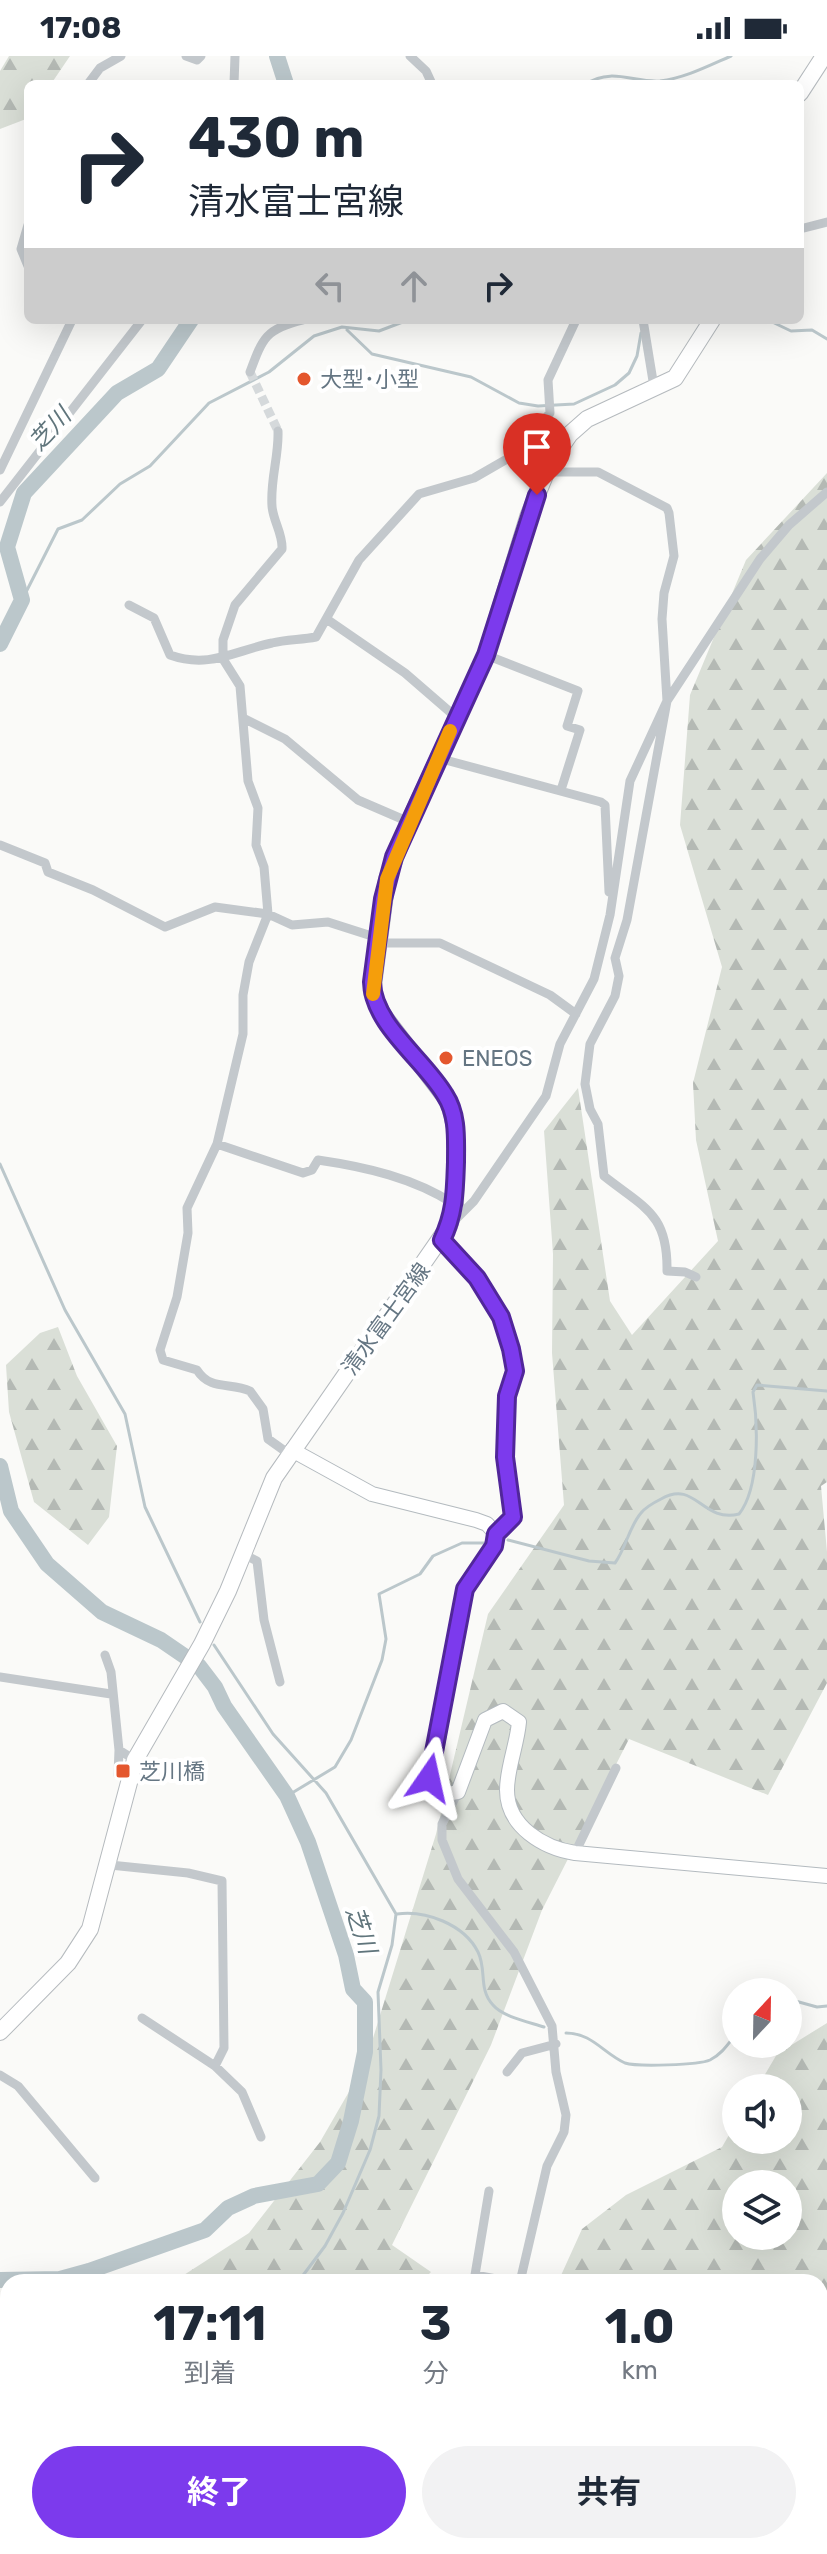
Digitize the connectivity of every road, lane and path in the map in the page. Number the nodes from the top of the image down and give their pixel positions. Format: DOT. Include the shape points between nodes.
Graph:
graph roads {
  1 [pos="121,56"];
  2 [pos="186,56"];
  3 [pos="201,56"];
  4 [pos="235,56"];
  5 [pos="410,56"];
  6 [pos="824,56"];
  7 [pos="91,80"];
  8 [pos="234,80"];
  9 [pos="430,80"];
  10 [pos="804,87"];
  11 [pos="823,223"];
  12 [pos="827,233"];
  13 [pos="70,324"];
  14 [pos="139,324"];
  15 [pos="291,324"];
  16 [pos="574,324"];
  17 [pos="644,324"];
  18 [pos="709,324"];
  19 [pos="250,372"];
  20 [pos="654,387"];
  21 [pos="547,417"];
  22 [pos="278,431"];
  23 [pos="548,468"];
  24 [pos="0,470"];
  25 [pos="827,492"];
  26 [pos="0,502"];
  27 [pos="129,605"];
  28 [pos="328,620"];
  29 [pos="486,655"];
  30 [pos="223,659"];
  31 [pos="667,701"];
  32 [pos="457,718"];
  33 [pos="245,719"];
  34 [pos="438,758"];
  35 [pos="561,790"];
  36 [pos="409,822"];
  37 [pos="0,845"];
  38 [pos="610,905"];
  39 [pos="268,914"];
  40 [pos="378,941"];
  41 [pos="576,1014"];
  42 [pos="217,1144"];
  43 [pos="455,1205"];
  44 [pos="445,1233"];
  45 [pos="696,1277"];
  46 [pos="291,1452"];
  47 [pos="496,1534"];
  48 [pos="243,1554"];
  49 [pos="105,1655"];
  50 [pos="0,1677"];
  51 [pos="280,1682"];
  52 [pos="111,1694"];
  53 [pos="119,1750"];
  54 [pos="135,1760"];
  55 [pos="616,1768"];
  56 [pos="118,1775"];
  57 [pos="458,1792"];
  58 [pos="575,1853"];
  59 [pos="110,1865"];
  60 [pos="827,1876"];
  61 [pos="142,2018"];
  62 [pos="0,2032"];
  63 [pos="556,2044"];
  64 [pos="215,2066"];
  65 [pos="507,2072"];
  66 [pos="0,2075"];
  67 [pos="261,2137"];
  68 [pos="95,2178"];
  69 [pos="489,2191"];
  70 [pos="475,2274"];
  71 [pos="522,2274"];
  1 -- 7 [label="street"];
  2 -- 3 [label="street"];
  4 -- 8 [label="street"];
  5 -- 9 [label="street"];
  6 -- 10 [label="main road"];
  11 -- 12 [label="street"];
  13 -- 24 [label="street"];
  14 -- 26 [label="street"];
  15 -- 19 [label="street" via="270,331"];
  16 -- 21 [label="street" via="548,380"];
  17 -- 20 [label="street"];
  18 -- 20 [label="main road, 清水富士宮線" via="675,378"];
  20 -- 23 [label="main road, 清水富士宮線" via="587,419"];
  21 -- 23 [label="street"];
  21 -- 28 [label="street" via="514,455 474,478 419,494 359,560 338,591"];
  22 -- 30 [label="street" via="272,508 282,549 235,605 223,640"];
  23 -- 29 [label="main road, 清水富士宮線"];
  23 -- 31 [label="street" via="598,472 667,508 674,556 662,619"];
  25 -- 31 [label="street" via="760,559"];
  27 -- 30 [label="street" via="154,618 170,655 190,662"];
  28 -- 30 [label="street" via="316,637 274,642"];
  28 -- 32 [label="street" via="405,673"];
  29 -- 32 [label="main road, 清水富士宮線"];
  29 -- 35 [label="street" via="578,691 567,726 580,730"];
  30 -- 33 [label="street" via="240,686"];
  31 -- 38 [label="street" via="630,781"];
  31 -- 45 [label="street" via="627,920 615,958 615,996 590,1044 585,1084 598,1124 604,1176 656,1217 667,1248 667,1271"];
  32 -- 34 [label="main road, 清水富士宮線"];
  33 -- 36 [label="street" via="285,739 358,800"];
  33 -- 39 [label="street" via="248,781 258,808 256,845 264,867"];
  34 -- 35 [label="street"];
  34 -- 36 [label="main road, 清水富士宮線"];
  35 -- 38 [label="street" via="605,805"];
  36 -- 40 [label="main road, 清水富士宮線" via="387,879"];
  37 -- 39 [label="street" via="165,927 215,907"];
  38 -- 41 [label="street" via="594,979"];
  39 -- 40 [label="street" via="292,925 328,922"];
  39 -- 42 [label="street" via="249,962 243,1034"];
  40 -- 41 [label="street" via="440,943 550,995"];
  40 -- 43 [label="main road, 清水富士宮線" via="372,982 376,1004 445,1095 455,1120"];
  41 -- 44 [label="street" via="560,1044 546,1096 474,1201"];
  42 -- 43 [label="street" via="303,1173 318,1160 345,1164 420,1184"];
  42 -- 46 [label="street" via="187,1208 177,1297 160,1350 163,1360 197,1370 213,1385 250,1391 263,1409 268,1439"];
  43 -- 44 [label="main road, 清水富士宮線"];
  44 -- 46 [label="main road, 清水富士宮線"];
  44 -- 47 [label="street" via="501,1317 515,1371 507,1396 505,1457 513,1517"];
  46 -- 47 [label="street" via="362,1490 476,1520"];
  46 -- 48 [label="main road, 清水富士宮線" via="274,1478"];
  47 -- 57 [label="street" via="494,1546 465,1589 431,1765 430,1786 445,1795"];
  48 -- 51 [label="street" via="257,1561 264,1620"];
  48 -- 54 [label="main road, 清水富士宮線" via="202,1644"];
  49 -- 52 [label="street"];
  50 -- 52 [label="street"];
  52 -- 53 [label="street"];
  53 -- 54 [label="street"];
  53 -- 56 [label="street"];
  54 -- 59 [label="main road, 清水富士宮線"];
  55 -- 58 [label="street"];
  57 -- 58 [label="street" via="485,1720 503,1711 513,1716 519,1722 518,1734 507,1787 513,1812 535,1840"];
  57 -- 63 [label="street" via="442,1824 442,1840 458,1879 514,1952"];
  58 -- 60 [label="street"];
  59 -- 62 [label="main road, 清水富士宮線" via="82,1945"];
  59 -- 64 [label="street" via="222,1881 224,2048"];
  61 -- 64 [label="street"];
  63 -- 65 [label="street" via="522,2053"];
  63 -- 71 [label="street" via="564,2132 547,2166"];
  64 -- 67 [label="street" via="242,2092"];
  66 -- 68 [label="street" via="18,2086"];
  69 -- 70 [label="street"];
}
